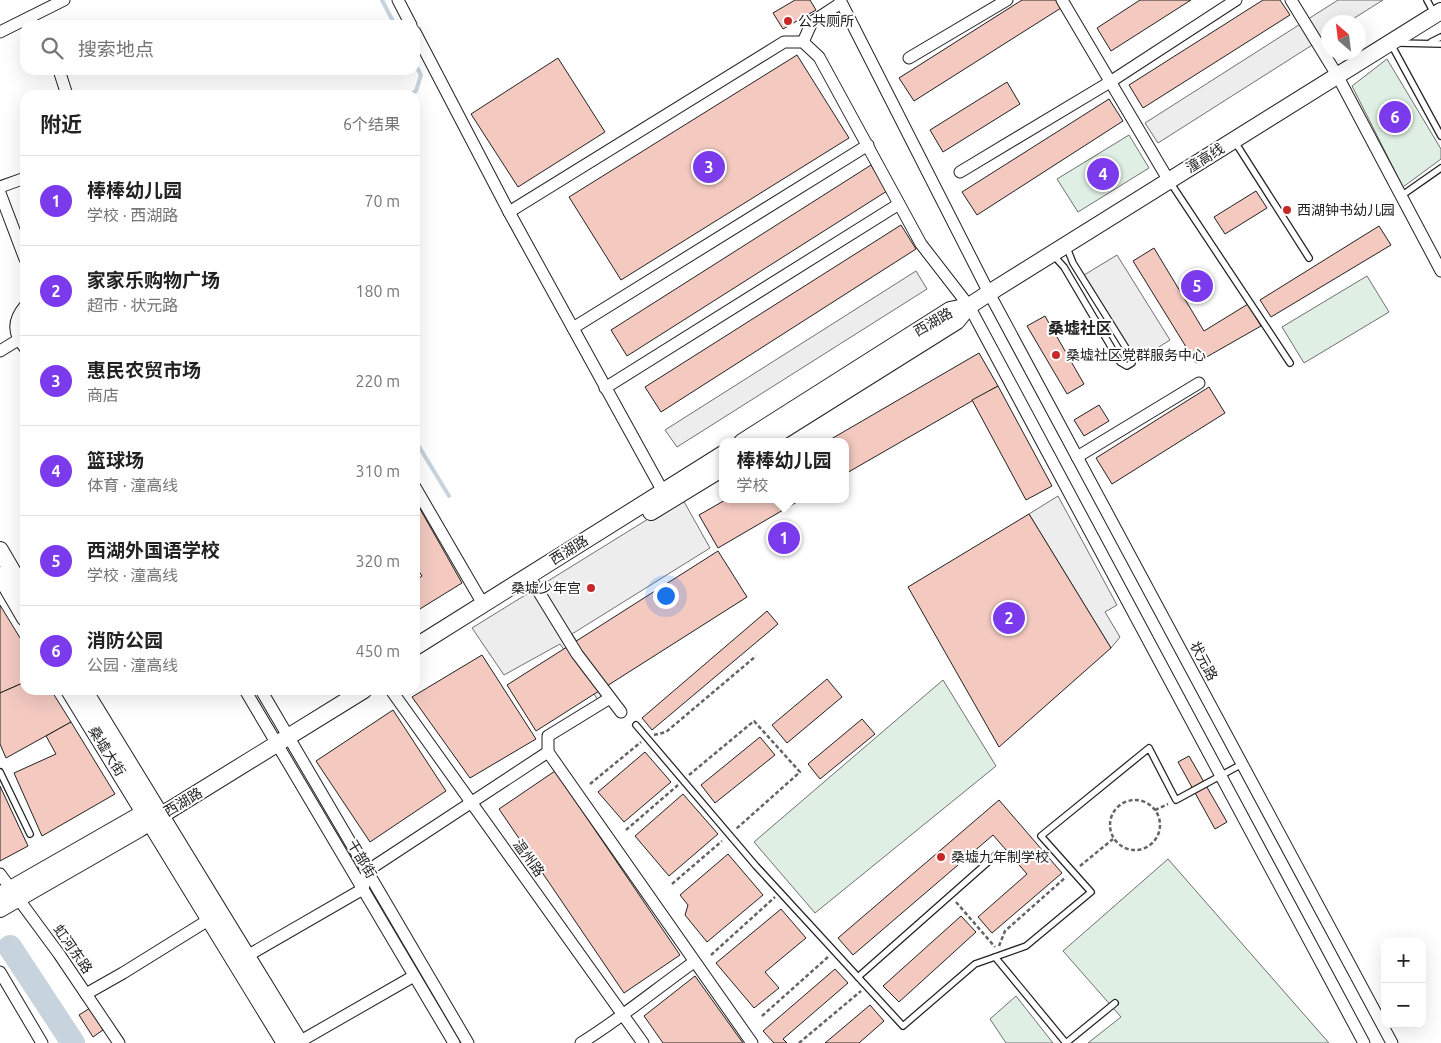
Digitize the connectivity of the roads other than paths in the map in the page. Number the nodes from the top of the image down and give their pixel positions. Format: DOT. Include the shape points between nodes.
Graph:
graph roads {
  1 [pos="64,0"];
  2 [pos="398,0"];
  3 [pos="1007,0"];
  4 [pos="1062,0"];
  5 [pos="1236,0"];
  6 [pos="1291,0"];
  7 [pos="1426,0"];
  8 [pos="841,1"];
  9 [pos="1438,13"];
  10 [pos="24,20"];
  11 [pos="409,20"];
  12 [pos="20,22"];
  13 [pos="0,32"];
  14 [pos="1441,38"];
  15 [pos="420,42"];
  16 [pos="803,42"];
  17 [pos="1431,42"];
  18 [pos="1390,43"];
  19 [pos="1441,44"];
  20 [pos="909,58"];
  21 [pos="61,75"];
  22 [pos="1338,75"];
  23 [pos="1110,82"];
  24 [pos="65,90"];
  25 [pos="1441,136"];
  26 [pos="1234,140"];
  27 [pos="868,145"];
  28 [pos="1441,168"];
  29 [pos="960,172"];
  30 [pos="20,180"];
  31 [pos="1169,181"];
  32 [pos="0,187"];
  33 [pos="0,193"];
  34 [pos="1401,196"];
  35 [pos="900,204"];
  36 [pos="509,212"];
  37 [pos="4,214"];
  38 [pos="20,248"];
  39 [pos="1059,250"];
  40 [pos="1309,258"];
  41 [pos="1441,271"];
  42 [pos="989,293"];
  43 [pos="969,306"];
  44 [pos="20,315"];
  45 [pos="573,328"];
  46 [pos="20,337"];
  47 [pos="20,345"];
  48 [pos="0,351"];
  49 [pos="1290,362"];
  50 [pos="1199,382"];
  51 [pos="605,388"];
  52 [pos="748,438"];
  53 [pos="770,438"];
  54 [pos="719,457"];
  55 [pos="1077,457"];
  56 [pos="719,470"];
  57 [pos="420,496"];
  58 [pos="665,496"];
  59 [pos="0,550"];
  60 [pos="0,575"];
  61 [pos="20,584"];
  62 [pos="534,584"];
  63 [pos="483,604"];
  64 [pos="20,609"];
  65 [pos="420,644"];
  66 [pos="420,655"];
  67 [pos="72,695"];
  68 [pos="87,695"];
  69 [pos="249,695"];
  70 [pos="263,695"];
  71 [pos="339,695"];
  72 [pos="355,695"];
  73 [pos="395,695"];
  74 [pos="610,698"];
  75 [pos="621,712"];
  76 [pos="636,725"];
  77 [pos="280,737"];
  78 [pos="548,752"];
  79 [pos="1242,764"];
  80 [pos="0,772"];
  81 [pos="1220,775"];
  82 [pos="472,804"];
  83 [pos="153,814"];
  84 [pos="30,834"];
  85 [pos="996,855"];
  86 [pos="367,871"];
  87 [pos="0,874"];
  88 [pos="363,889"];
  89 [pos="10,894"];
  90 [pos="0,909"];
  91 [pos="210,919"];
  92 [pos="247,956"];
  93 [pos="995,957"];
  94 [pos="694,962"];
  95 [pos="0,972"];
  96 [pos="414,976"];
  97 [pos="858,977"];
  98 [pos="86,994"];
  99 [pos="1115,1003"];
  100 [pos="622,1014"];
  101 [pos="42,1043"];
  102 [pos="119,1043"];
  103 [pos="295,1043"];
  104 [pos="454,1043"];
  105 [pos="468,1043"];
  106 [pos="581,1043"];
  107 [pos="643,1043"];
  108 [pos="752,1043"];
  109 [pos="1066,1043"];
  110 [pos="1364,1043"];
  111 [pos="1392,1043"];
  1 -- 10 [label="street"];
  2 -- 11 [label="street"];
  3 -- 20 [label="street"];
  4 -- 23 [label="street"];
  5 -- 23 [label="street"];
  6 -- 22 [label="street"];
  7 -- 9 [label="lane"];
  8 -- 16 [label="street" via="812,22"];
  8 -- 42 [label="street, 状元路"];
  9 -- 18 [label="main road, 潼高线"];
  12 -- 13 [label="street"];
  14 -- 17 [label="lane"];
  15 -- 36 [label="street"];
  16 -- 27 [label="street" via="820,56"];
  16 -- 36 [label="street" via="784,42"];
  17 -- 18 [label="lane"];
  17 -- 19 [label="lane"];
  18 -- 22 [label="main road, 潼高线"];
  18 -- 25 [label="lane"];
  21 -- 24 [label="street"];
  22 -- 26 [label="main road, 潼高线"];
  22 -- 34 [label="street"];
  23 -- 29 [label="street"];
  23 -- 31 [label="street"];
  26 -- 31 [label="main road, 潼高线"];
  26 -- 40 [label="lane"];
  27 -- 35 [label="street"];
  27 -- 45 [label="street"];
  28 -- 34 [label="lane"];
  30 -- 32 [label="street"];
  31 -- 39 [label="main road, 潼高线"];
  31 -- 49 [label="lane"];
  33 -- 37 [label="street"];
  34 -- 41 [label="street"];
  35 -- 43 [label="street" via="921,244"];
  35 -- 51 [label="street"];
  36 -- 45 [label="street"];
  37 -- 38 [label="street"];
  39 -- 39 [label="lane" via="1064,268 1120,362 1127,366 1132,363 1131,356 1073,262"];
  39 -- 42 [label="main road, 潼高线"];
  42 -- 43 [label="main road, 潼高线"];
  42 -- 55 [label="street, 状元路"];
  43 -- 52 [label="main road, 西湖路" via="950,310"];
  43 -- 53 [label="main road, 西湖路" via="957,321"];
  43 -- 81 [label="street"];
  44 -- 46 [label="street" via="16,322"];
  45 -- 51 [label="street"];
  47 -- 48 [label="street"];
  50 -- 55 [label="street"];
  51 -- 58 [label="street"];
  54 -- 58 [label="main road, 西湖路"];
  55 -- 79 [label="street, 状元路"];
  56 -- 58 [label="main road, 西湖路"];
  57 -- 63 [label="street"];
  58 -- 62 [label="main road, 西湖路"];
  58 -- 63 [label="main road, 西湖路"];
  59 -- 61 [label="main road"];
  60 -- 64 [label="main road"];
  62 -- 66 [label="main road, 西湖路"];
  62 -- 74 [label="street" via="577,654"];
  63 -- 65 [label="main road, 西湖路"];
  67 -- 83 [label="main road, 桑墟大街"];
  68 -- 83 [label="main road, 桑墟大街"];
  69 -- 77 [label="street, 干部街"];
  70 -- 77 [label="street, 干部街"];
  71 -- 77 [label="main road, 西湖路"];
  72 -- 77 [label="main road, 西湖路"];
  73 -- 82 [label="street, 温州路"];
  74 -- 75 [label="street"];
  74 -- 78 [label="street" via="548,736"];
  76 -- 97 [label="lane" via="729,835"];
  77 -- 83 [label="main road, 西湖路"];
  77 -- 86 [label="street, 干部街"];
  77 -- 88 [label="street, 干部街"];
  78 -- 82 [label="street"];
  78 -- 94 [label="street"];
  79 -- 81 [label="lane"];
  79 -- 111 [label="street, 状元路"];
  80 -- 84 [label="lane"];
  81 -- 93 [label="lane" via="1176,800 1149,748 1041,836 1091,892 1026,946"];
  81 -- 110 [label="street"];
  82 -- 86 [label="street"];
  82 -- 100 [label="street, 温州路"];
  83 -- 89 [label="main road, 西湖路"];
  83 -- 91 [label="main road"];
  83 -- 92 [label="main road"];
  85 -- 97 [label="lane"];
  86 -- 88 [label="street"];
  86 -- 105 [label="street, 干部街"];
  87 -- 89 [label="street, 虹河东路"];
  88 -- 92 [label="street"];
  88 -- 96 [label="street, 干部街"];
  89 -- 90 [label="main road, 西湖路"];
  89 -- 98 [label="street, 虹河东路"];
  91 -- 98 [label="street"];
  91 -- 103 [label="main road"];
  92 -- 103 [label="main road"];
  93 -- 97 [label="lane" via="975,964 903,1026"];
  93 -- 109 [label="lane"];
  94 -- 100 [label="street"];
  94 -- 108 [label="street"];
  95 -- 101 [label="street"];
  96 -- 103 [label="street"];
  96 -- 104 [label="street, 干部街"];
  98 -- 102 [label="street, 虹河东路"];
  99 -- 109 [label="lane"];
  100 -- 106 [label="street"];
  100 -- 107 [label="street, 温州路"];
}
